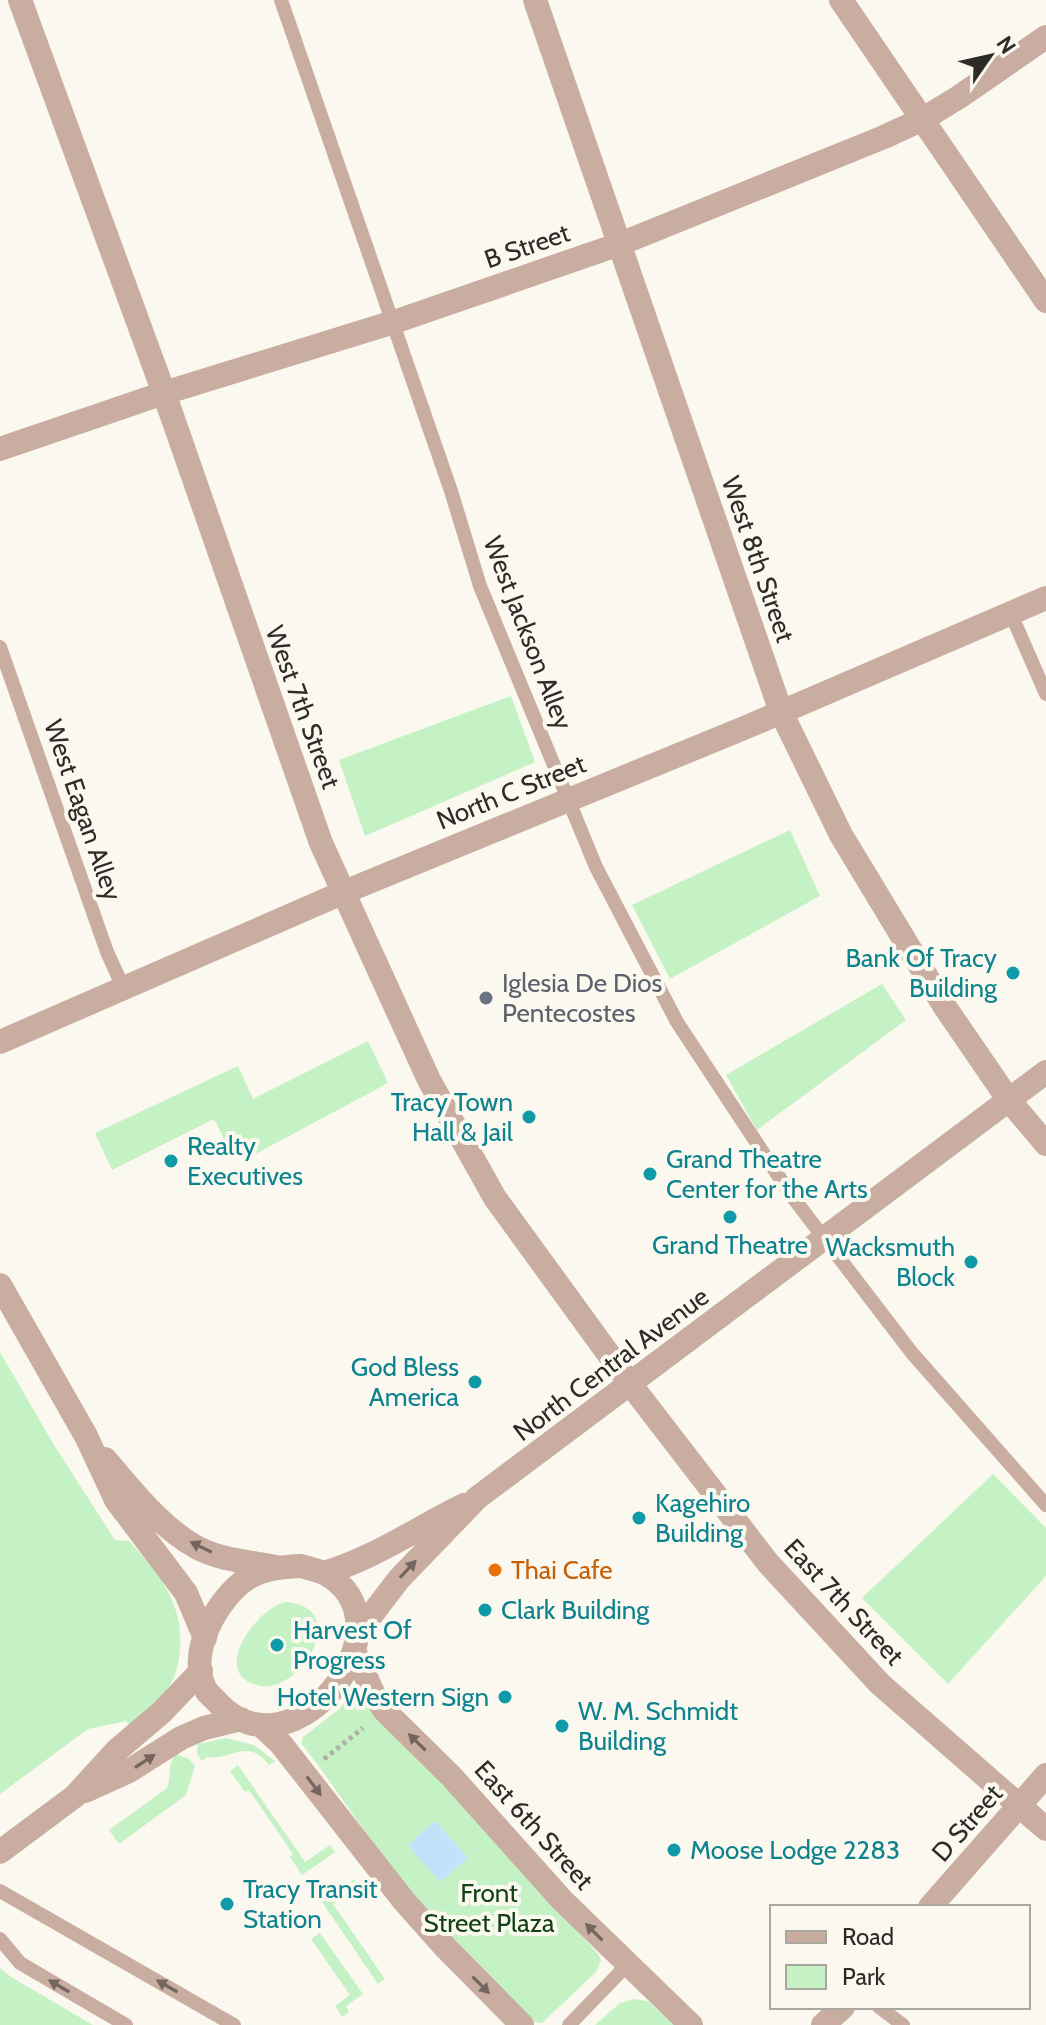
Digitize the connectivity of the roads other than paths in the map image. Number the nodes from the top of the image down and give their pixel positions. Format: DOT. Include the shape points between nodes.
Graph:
graph roads {
  1 [pos="20,0"];
  2 [pos="281,0"];
  3 [pos="535,0"];
  4 [pos="841,0"];
  5 [pos="1046,37"];
  6 [pos="923,119"];
  7 [pos="620,244"];
  8 [pos="1046,301"];
  9 [pos="394,322"];
  10 [pos="164,393"];
  11 [pos="0,449"];
  12 [pos="1046,598"];
  13 [pos="1011,614"];
  14 [pos="0,647"];
  15 [pos="1046,694"];
  16 [pos="781,712"];
  17 [pos="567,798"];
  18 [pos="342,893"];
  19 [pos="123,987"];
  20 [pos="0,1042"];
  21 [pos="1046,1072"];
  22 [pos="1008,1099"];
  23 [pos="1046,1144"];
  24 [pos="825,1238"];
  25 [pos="0,1285"];
  26 [pos="631,1385"];
  27 [pos="86,1436"];
  28 [pos="477,1498"];
  29 [pos="1046,1505"];
  30 [pos="276,1567"];
  31 [pos="324,1573"];
  32 [pos="205,1638"];
  33 [pos="357,1640"];
  34 [pos="201,1671"];
  35 [pos="252,1723"];
  36 [pos="1046,1775"];
  37 [pos="75,1796"];
  38 [pos="1020,1805"];
  39 [pos="1046,1829"];
  40 [pos="0,1852"];
  41 [pos="0,1891"];
  42 [pos="932,1905"];
  43 [pos="0,1939"];
  44 [pos="628,1964"];
  45 [pos="882,2009"];
  46 [pos="126,2025"];
  47 [pos="234,2025"];
  48 [pos="522,2025"];
  49 [pos="569,2025"];
  50 [pos="691,2025"];
  51 [pos="903,2025"];
  1 -- 10 [label="street, West 7th Street"];
  2 -- 9 [label="lane, West Jackson Alley"];
  3 -- 7 [label="street, West 8th Street"];
  4 -- 6 [label="street"];
  5 -- 6 [label="street, B Street"];
  6 -- 7 [label="street, B Street"];
  6 -- 8 [label="street"];
  7 -- 9 [label="street, B Street"];
  7 -- 16 [label="street, West 8th Street"];
  9 -- 10 [label="street, B Street"];
  9 -- 17 [label="lane, West Jackson Alley" via="480,586"];
  10 -- 11 [label="street, B Street"];
  10 -- 18 [label="street, West 7th Street"];
  12 -- 13 [label="street, North C Street"];
  13 -- 15 [label="lane"];
  13 -- 16 [label="street, North C Street"];
  14 -- 19 [label="lane, West Eagan Alley"];
  16 -- 17 [label="street, North C Street"];
  16 -- 22 [label="street, West 8th Street" via="841,835 945,1007"];
  17 -- 18 [label="street, North C Street"];
  17 -- 24 [label="lane, West Jackson Alley" via="596,867 677,1022"];
  18 -- 19 [label="street, North C Street"];
  18 -- 26 [label="street, West 7th Street" via="429,1080 495,1198"];
  19 -- 20 [label="street, North C Street"];
  21 -- 22 [label="street, North Central Avenue"];
  22 -- 23 [label="street, West 8th Street"];
  22 -- 24 [label="street, North Central Avenue"];
  24 -- 26 [label="street, North Central Avenue"];
  24 -- 29 [label="lane, West Jackson Alley" via="912,1353"];
  25 -- 27 [label="street"];
  26 -- 28 [label="street, North Central Avenue"];
  26 -- 38 [label="street, East 7th Street" via="768,1563 880,1684"];
  30 -- 27 [label="street, one-way" via="196,1547 163,1522"];
  27 -- 32 [label="street" via="116,1500 186,1593"];
  28 -- 31 [label="street, North Central Avenue" via="378,1553"];
  33 -- 28 [label="street, North Central Avenue, one-way" via="399,1579"];
  30 -- 31 [label="street" via="301,1566"];
  30 -- 32 [label="street" via="233,1591"];
  31 -- 33 [label="street" via="354,1604"];
  32 -- 34 [label="street"];
  33 -- 35 [label="street" via="339,1679 315,1707 284,1723"];
  44 -- 33 [label="street, East 6th Street, one-way" via="385,1711 368,1684"];
  34 -- 35 [label="street" via="206,1690 223,1709"];
  34 -- 37 [label="street"];
  37 -- 35 [label="street, one-way" via="204,1728"];
  35 -- 48 [label="street, one-way" via="281,1744 404,1901"];
  36 -- 38 [label="street, D Street"];
  37 -- 40 [label="street"];
  38 -- 39 [label="street, East 7th Street"];
  38 -- 42 [label="street, D Street"];
  47 -- 41 [label="lane, one-way"];
  46 -- 43 [label="lane, one-way" via="20,1963"];
  44 -- 49 [label="lane"];
  44 -- 50 [label="street, East 6th Street"];
  45 -- 51 [label="lane"];
}
